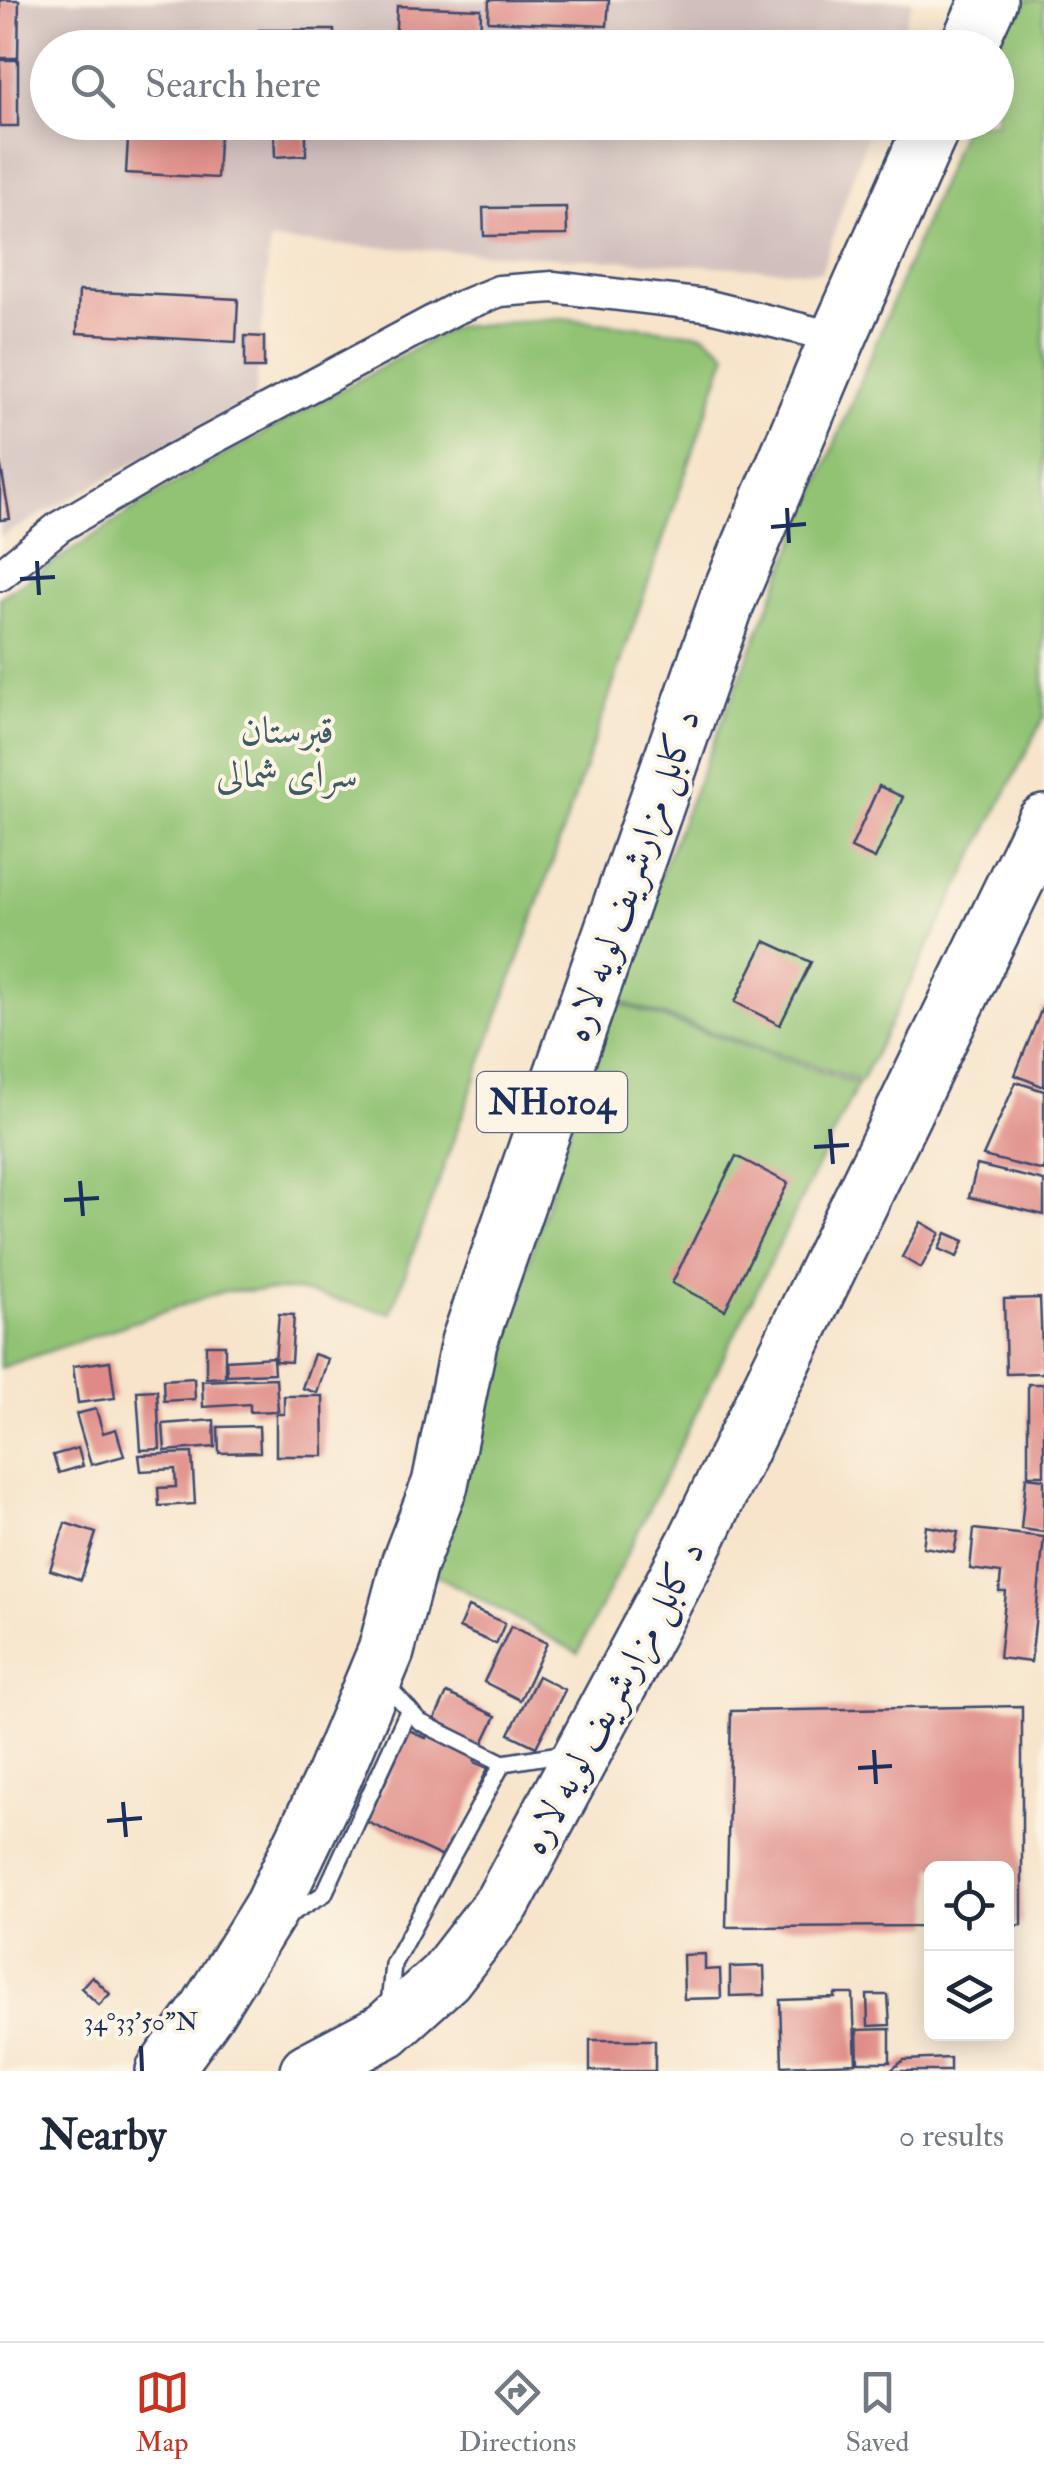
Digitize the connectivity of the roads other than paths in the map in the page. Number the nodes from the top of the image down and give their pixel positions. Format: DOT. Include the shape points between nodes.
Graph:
graph roads {
  1 [pos="988,0"];
  2 [pos="975,30"];
  3 [pos="926,140"];
  4 [pos="838,338"];
  5 [pos="0,575"];
  6 [pos="1044,823"];
  7 [pos="393,1692"];
  8 [pos="585,1751"];
  9 [pos="503,1763"];
  10 [pos="386,2030"];
  11 [pos="164,2071"];
  12 [pos="308,2071"];
  1 -- 2 [label="highway"];
  3 -- 4 [label="highway, د کابل مزارشریف لویه لاره / NH0104"];
  4 -- 5 [label="street" via="705,305 554,287 499,291 172,461 59,527"];
  4 -- 7 [label="highway, د کابل مزارشریف لویه لاره / NH0104" via="727,600 469,1342 440,1484 409,1564"];
  6 -- 8 [label="highway, د کابل مزارشریف لویه لاره" via="694,1545"];
  7 -- 9 [label="lane" via="420,1722"];
  7 -- 11 [label="highway, د کابل مزارشریف لویه لاره / NH0104" via="334,1776 254,1936"];
  8 -- 9 [label="lane"];
  8 -- 10 [label="highway, د کابل مزارشریف لویه لاره" via="504,1902 445,1976"];
  9 -- 10 [label="lane" via="393,1964"];
  10 -- 12 [label="highway, د کابل مزارشریف لویه لاره"];
}
